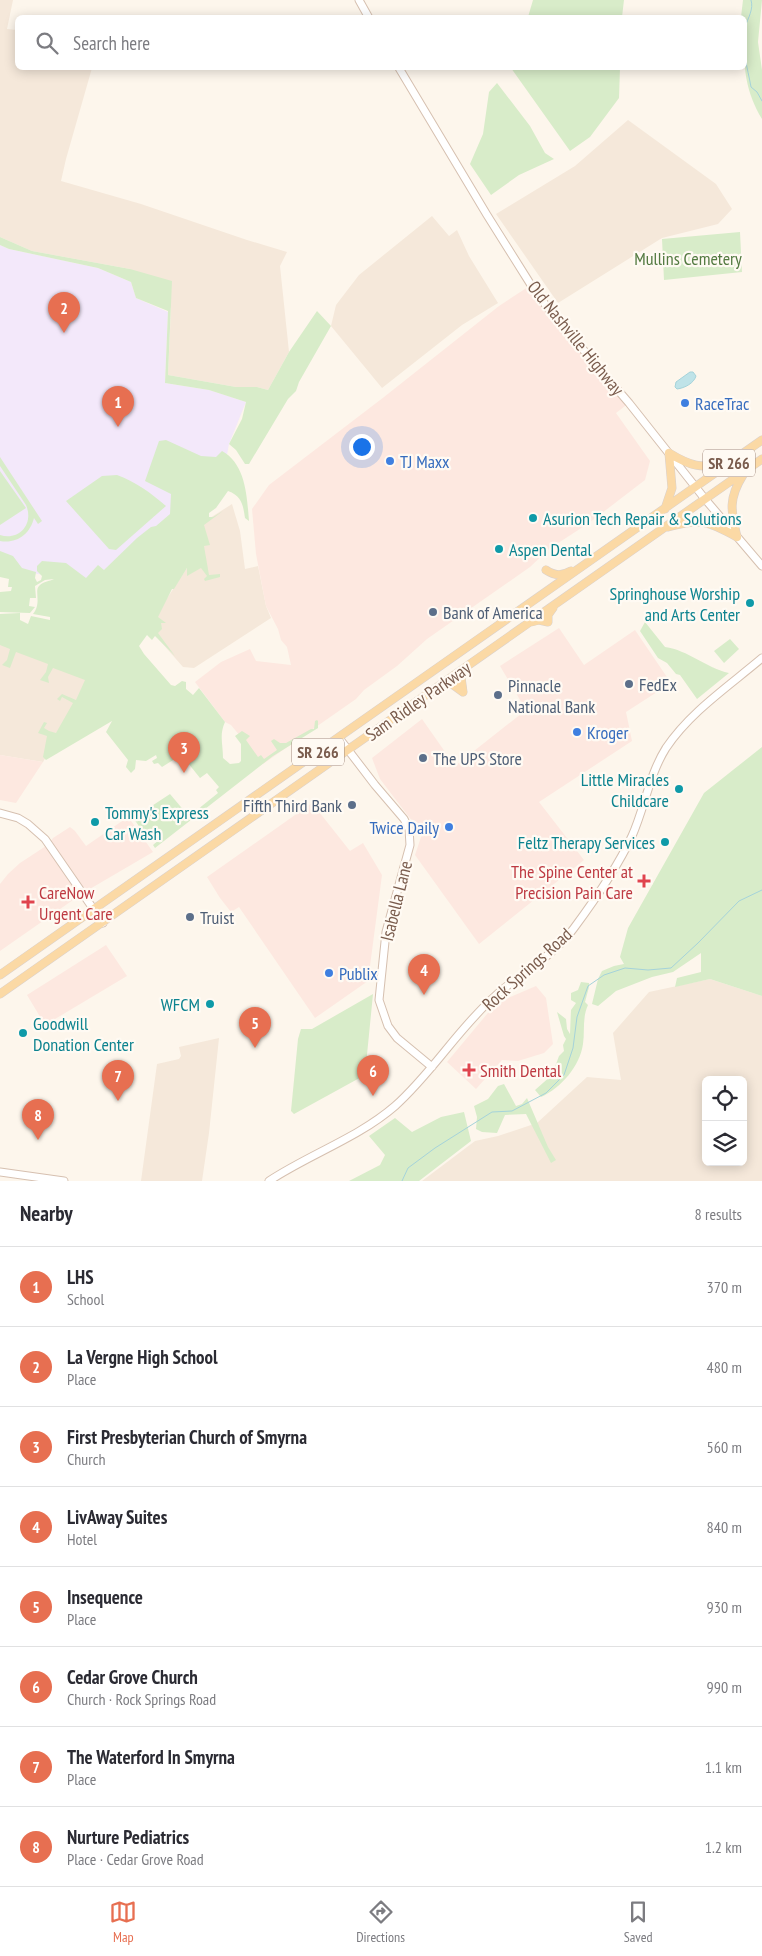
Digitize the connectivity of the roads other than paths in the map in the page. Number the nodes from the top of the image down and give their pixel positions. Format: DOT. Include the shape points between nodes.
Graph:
graph roads {
  1 [pos="359,0"];
  2 [pos="367,15"];
  3 [pos="400,70"];
  4 [pos="762,440"];
  5 [pos="669,453"];
  6 [pos="762,459"];
  7 [pos="732,462"];
  8 [pos="745,471"];
  9 [pos="696,487"];
  10 [pos="705,499"];
  11 [pos="665,509"];
  12 [pos="664,528"];
  13 [pos="737,537"];
  14 [pos="587,564"];
  15 [pos="762,566"];
  16 [pos="546,592"];
  17 [pos="762,658"];
  18 [pos="467,666"];
  19 [pos="438,687"];
  20 [pos="339,738"];
  21 [pos="348,750"];
  22 [pos="0,813"];
  23 [pos="93,909"];
  24 [pos="103,923"];
  25 [pos="0,974"];
  26 [pos="0,994"];
  27 [pos="432,1067"];
  28 [pos="0,1172"];
  29 [pos="64,1181"];
  30 [pos="269,1181"];
  1 -- 2 [label="street"];
  3 -- 5 [label="street, Old Nashville Highway" via="531,285"];
  4 -- 7 [label="main road, Sam Ridley Parkway / SR 266"];
  5 -- 7 [label="main road" via="685,463 702,467"];
  5 -- 9 [label="street, Old Nashville Highway"];
  5 -- 11 [label="main road" via="672,488"];
  6 -- 8 [label="main road, SR 266"];
  7 -- 9 [label="main road, Sam Ridley Parkway / SR 266"];
  8 -- 10 [label="main road, SR 266"];
  8 -- 13 [label="main road" via="731,499"];
  9 -- 10 [label="street, Old Nashville Highway"];
  9 -- 11 [label="main road, Sam Ridley Parkway / SR 266"];
  10 -- 12 [label="main road, SR 266"];
  10 -- 13 [label="street, Old Nashville Highway"];
  11 -- 14 [label="main road, Sam Ridley Parkway / SR 266"];
  12 -- 13 [label="main road" via="701,521"];
  12 -- 18 [label="main road, Sam Ridley Parkway / SR 266" via="555,604 548,622 529,623"];
  13 -- 15 [label="street, Old Nashville Highway"];
  14 -- 16 [label="main road, Sam Ridley Parkway / SR 266"];
  14 -- 16 [label="main road" via="566,574 556,575 546,570 550,582"];
  16 -- 20 [label="main road, Sam Ridley Parkway / SR 266"];
  17 -- 27 [label="street, Rock Springs Road" via="691,717 665,750 626,848 573,930 550,953 492,998"];
  18 -- 19 [label="main road, Sam Ridley Parkway / SR 266"];
  18 -- 19 [label="main road" via="462,677 463,692 452,684"];
  19 -- 21 [label="main road, Sam Ridley Parkway / SR 266"];
  20 -- 21 [label="street, Isabella Lane"];
  20 -- 23 [label="main road, Sam Ridley Parkway / SR 266"];
  21 -- 24 [label="main road, Sam Ridley Parkway / SR 266"];
  21 -- 27 [label="street, Isabella Lane" via="404,818 409,829 410,845 386,932 379,1000 388,1026 397,1038"];
  22 -- 23 [label="street" via="18,818 43,836"];
  23 -- 24 [label="street"];
  23 -- 25 [label="main road, Sam Ridley Parkway / SR 266"];
  24 -- 26 [label="main road, Sam Ridley Parkway / SR 266"];
  27 -- 30 [label="street, Rock Springs Road" via="414,1088 377,1120"];
  28 -- 29 [label="street"];
}
